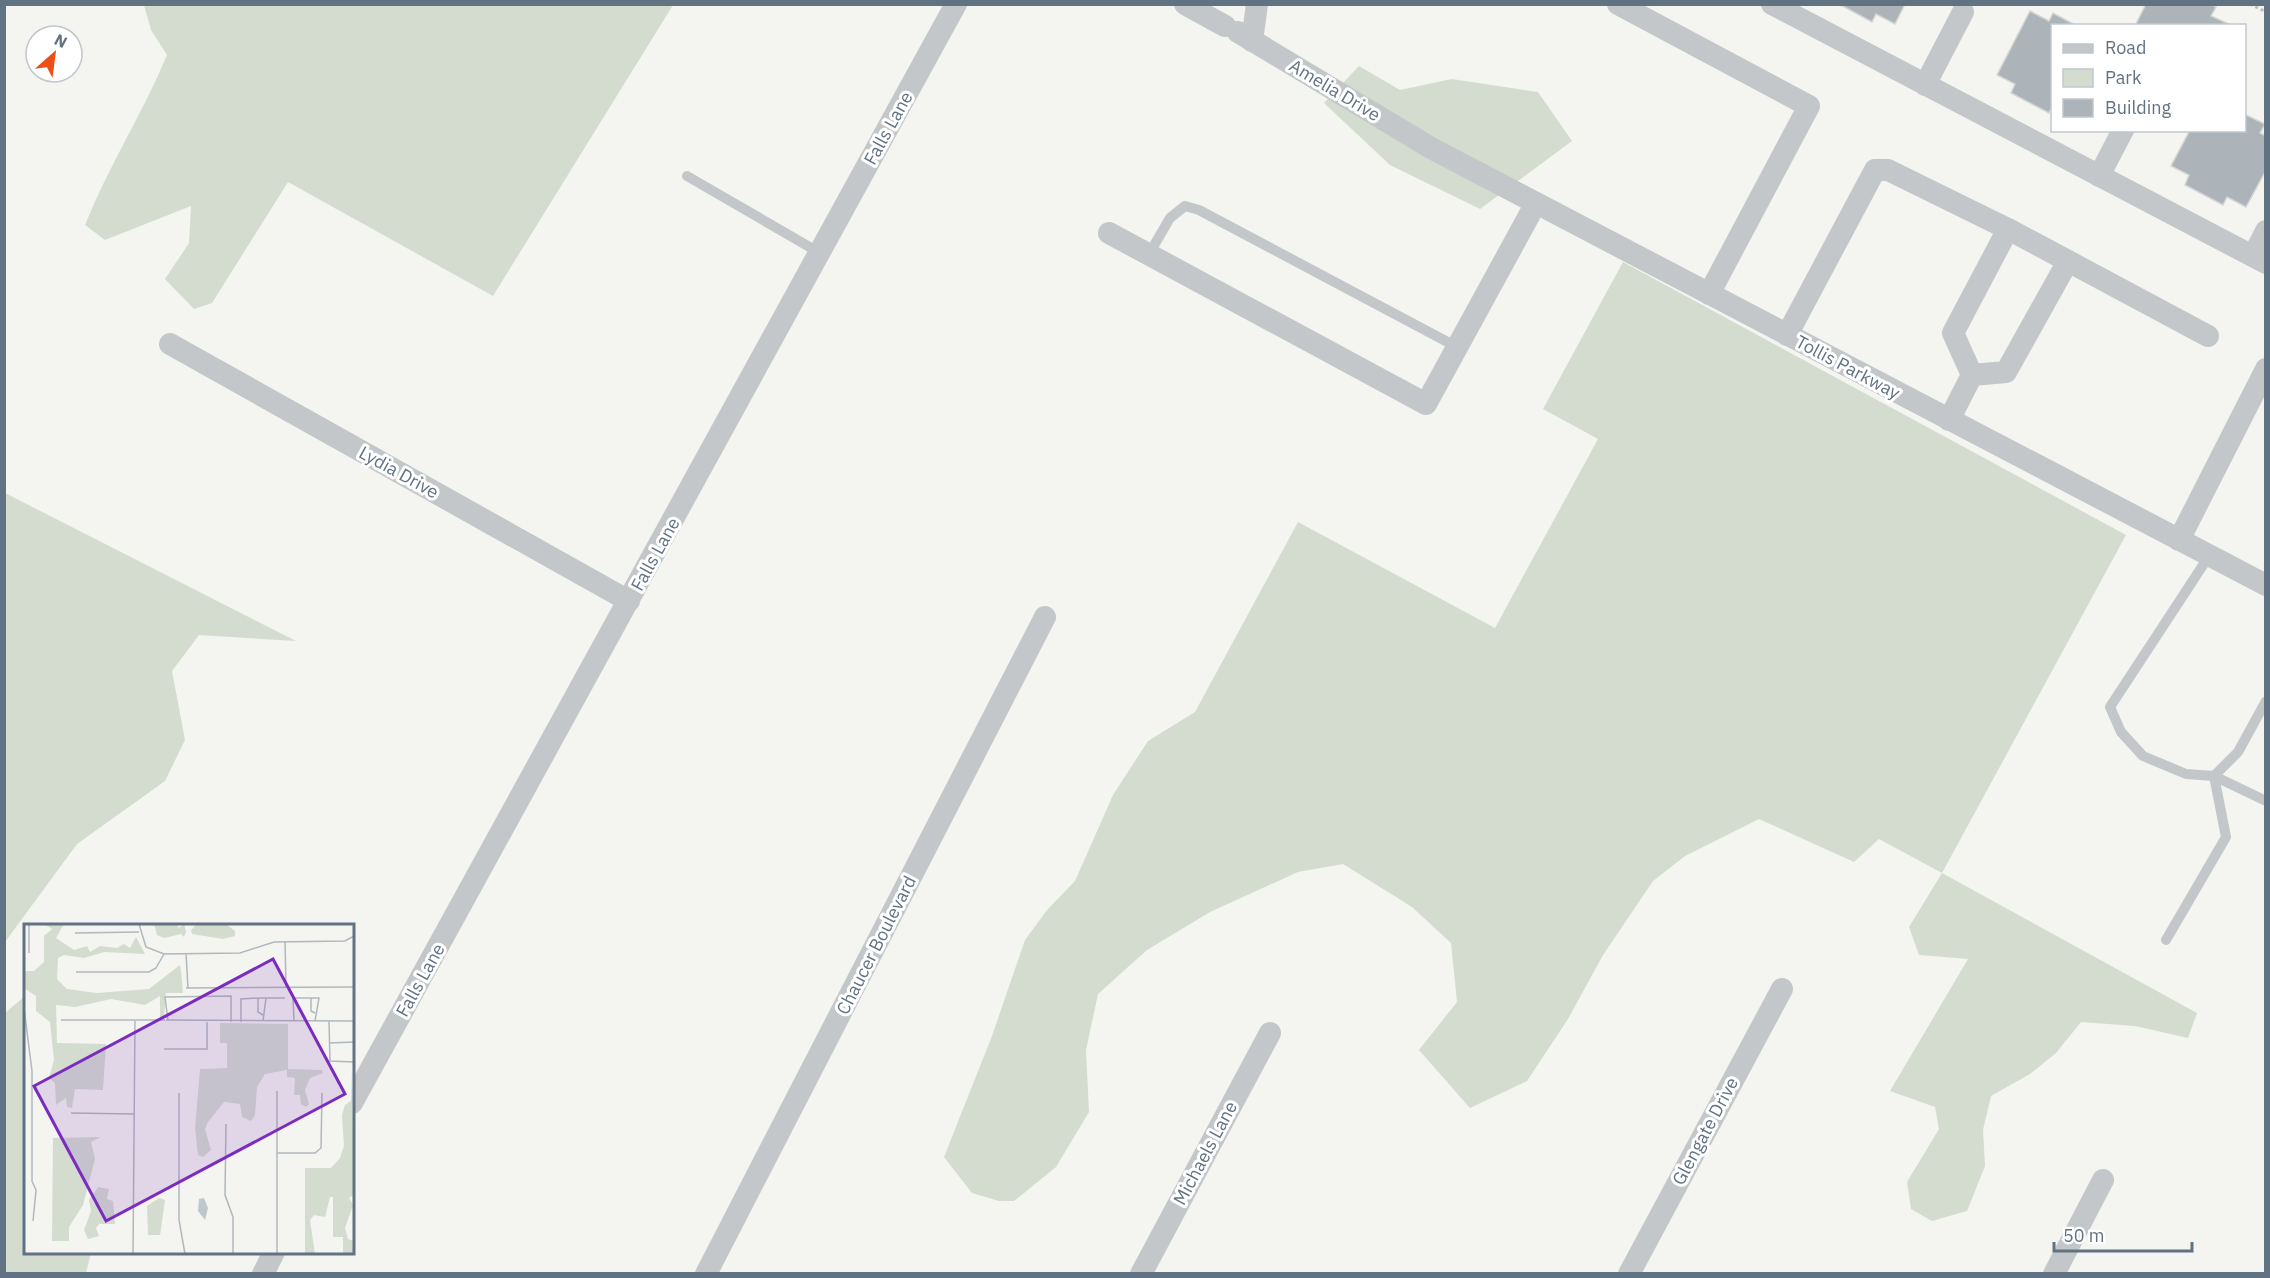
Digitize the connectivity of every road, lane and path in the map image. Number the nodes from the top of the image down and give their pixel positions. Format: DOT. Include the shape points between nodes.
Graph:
graph roads {
  1 [pos="956,4"];
  2 [pos="1185,4"];
  3 [pos="1257,4"];
  4 [pos="1617,4"];
  5 [pos="1772,4"];
  6 [pos="2250,4"];
  7 [pos="1963,12"];
  8 [pos="2265,12"];
  9 [pos="1239,33"];
  10 [pos="1925,85"];
  11 [pos="2122,132"];
  12 [pos="1431,148"];
  13 [pos="687,176"];
  14 [pos="2099,176"];
  15 [pos="1536,203"];
  16 [pos="2008,229"];
  17 [pos="2265,231"];
  18 [pos="1109,233"];
  19 [pos="820,253"];
  20 [pos="1149,254"];
  21 [pos="2259,260"];
  22 [pos="2068,261"];
  23 [pos="1709,294"];
  24 [pos="1787,335"];
  25 [pos="2208,336"];
  26 [pos="170,344"];
  27 [pos="1457,347"];
  28 [pos="2265,369"];
  29 [pos="1972,375"];
  30 [pos="1950,420"];
  31 [pos="2179,540"];
  32 [pos="2209,556"];
  33 [pos="2265,585"];
  34 [pos="629,601"];
  35 [pos="1045,617"];
  36 [pos="2265,702"];
  37 [pos="2262,719"];
  38 [pos="2214,776"];
  39 [pos="2265,801"];
  40 [pos="2166,940"];
  41 [pos="1782,989"];
  42 [pos="1270,1033"];
  43 [pos="354,1099"];
  44 [pos="2103,1180"];
  45 [pos="273,1254"];
  46 [pos="263,1274"];
  47 [pos="706,1274"];
  48 [pos="1141,1274"];
  49 [pos="1629,1274"];
  50 [pos="2054,1274"];
  1 -- 19 [label="street, Falls Lane"];
  2 -- 9 [label="street, Amelia Drive"];
  3 -- 9 [label="street"];
  4 -- 23 [label="street" via="1809,106"];
  5 -- 10 [label="street"];
  6 -- 8 [label="path"];
  7 -- 10 [label="street"];
  9 -- 12 [label="street, Amelia Drive"];
  10 -- 14 [label="street"];
  11 -- 14 [label="street"];
  12 -- 15 [label="street, Tollis Parkway"];
  13 -- 19 [label="lane"];
  14 -- 21 [label="street"];
  15 -- 23 [label="street, Tollis Parkway"];
  15 -- 27 [label="street"];
  16 -- 22 [label="street"];
  16 -- 24 [label="street" via="1888,170 1875,170"];
  16 -- 29 [label="street" via="1953,333"];
  17 -- 21 [label="street"];
  18 -- 20 [label="street"];
  19 -- 34 [label="street, Falls Lane"];
  20 -- 27 [label="lane" via="1170,218 1185,207 1199,210"];
  20 -- 27 [label="street" via="1426,404"];
  22 -- 25 [label="street"];
  22 -- 29 [label="street" via="2006,372"];
  23 -- 24 [label="street, Tollis Parkway"];
  24 -- 30 [label="street, Tollis Parkway"];
  26 -- 34 [label="street, Lydia Drive"];
  28 -- 31 [label="street"];
  29 -- 30 [label="street"];
  30 -- 31 [label="street, Tollis Parkway"];
  31 -- 32 [label="street, Tollis Parkway"];
  32 -- 33 [label="street, Tollis Parkway"];
  32 -- 38 [label="lane" via="2110,707 2121,732 2143,756 2186,774"];
  34 -- 43 [label="street, Falls Lane"];
  35 -- 47 [label="street, Chaucer Boulevard"];
  36 -- 37 [label="lane"];
  37 -- 38 [label="lane"];
  38 -- 39 [label="lane"];
  38 -- 40 [label="lane" via="2226,837"];
  41 -- 49 [label="street, Glengate Drive"];
  42 -- 48 [label="street, Michaels Lane"];
  44 -- 50 [label="street"];
  45 -- 46 [label="street"];
}
